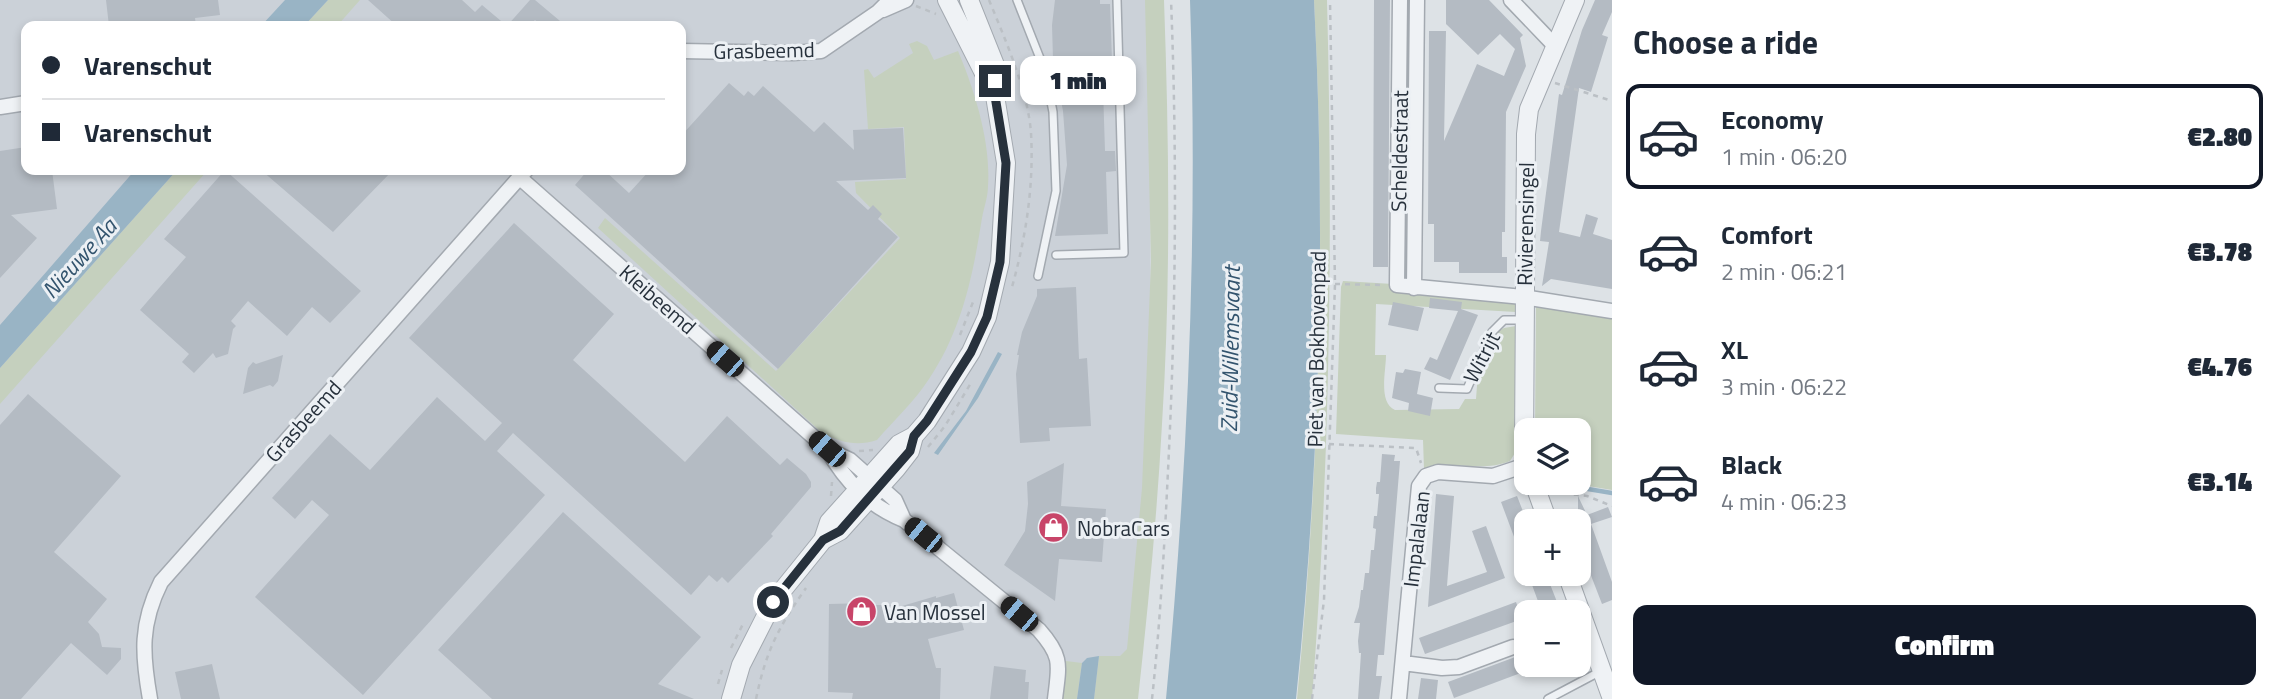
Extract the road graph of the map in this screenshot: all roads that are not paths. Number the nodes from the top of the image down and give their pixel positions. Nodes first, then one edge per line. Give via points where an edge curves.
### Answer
1 (890, 0) edge
2 (906, 0) edge
3 (969, 0) edge
4 (1017, 0) edge
5 (1117, 0) edge
6 (1400, 0) edge
7 (1417, 0) edge
8 (1511, 0) edge
9 (1575, 0) edge
10 (944, 8) edge
11 (878, 12) junction
12 (1556, 47) junction
13 (686, 51) edge
14 (995, 96) junction
15 (21, 104) edge
16 (0, 107) edge
17 (522, 175) edge
18 (524, 175) edge
19 (1056, 255) dead end
20 (1038, 276) dead end
21 (1415, 288) junction
22 (1524, 297) junction
23 (1612, 311) edge
24 (1523, 320) junction
25 (1439, 387) dead end
26 (1524, 418) edge
27 (827, 449) junction
28 (1514, 469) edge
29 (868, 489) junction
30 (1571, 586) edge
31 (1513, 647) dead end
32 (1403, 663) junction
33 (1602, 671) junction
34 (724, 693) edge
35 (150, 699) edge
36 (1055, 699) edge
37 (1399, 699) edge
38 (1548, 699) edge
39 (1612, 699) edge

1 - 11 street, Grasbeemd
2 - 11 street, Grasbeemd
3 - 14 street via 992,52
4 - 20 lane via 1045,71 1053,111 1056,191
5 - 19 lane via 1124,253
6 - 21 street, Scheldestraat via 1397,285
7 - 21 street, Scheldestraat
8 - 12 street
9 - 12 street, Rivierensingel
10 - 14 street
11 - 13 street, Grasbeemd via 821,51
12 - 22 street, Rivierensingel via 1529,108
14 - 29 street via 1006,163 1000,262 987,317 971,352 914,436 910,451
15 - 16 street
17 - 35 street, Grasbeemd via 161,582 149,604 144,632
18 - 27 street, Kleibeemd
21 - 22 street
22 - 23 street
22 - 24 street, Rivierensingel
24 - 25 lane, Witrijt via 1504,320 1492,332 1467,389
24 - 26 street, Rivierensingel
27 - 29 street, Kleibeemd via 839,471
27 - 29 street, Kleibeemd via 850,460
28 - 32 street, Impalalaan via 1493,476 1438,472 1426,476 1419,486
29 - 34 street via 840,531 823,540 773,602
29 - 36 street via 884,512 904,520 1039,630 1053,646 1059,664
30 - 33 street
31 - 32 street via 1459,667
32 - 37 street, Impalalaan
33 - 38 lane
33 - 39 street

